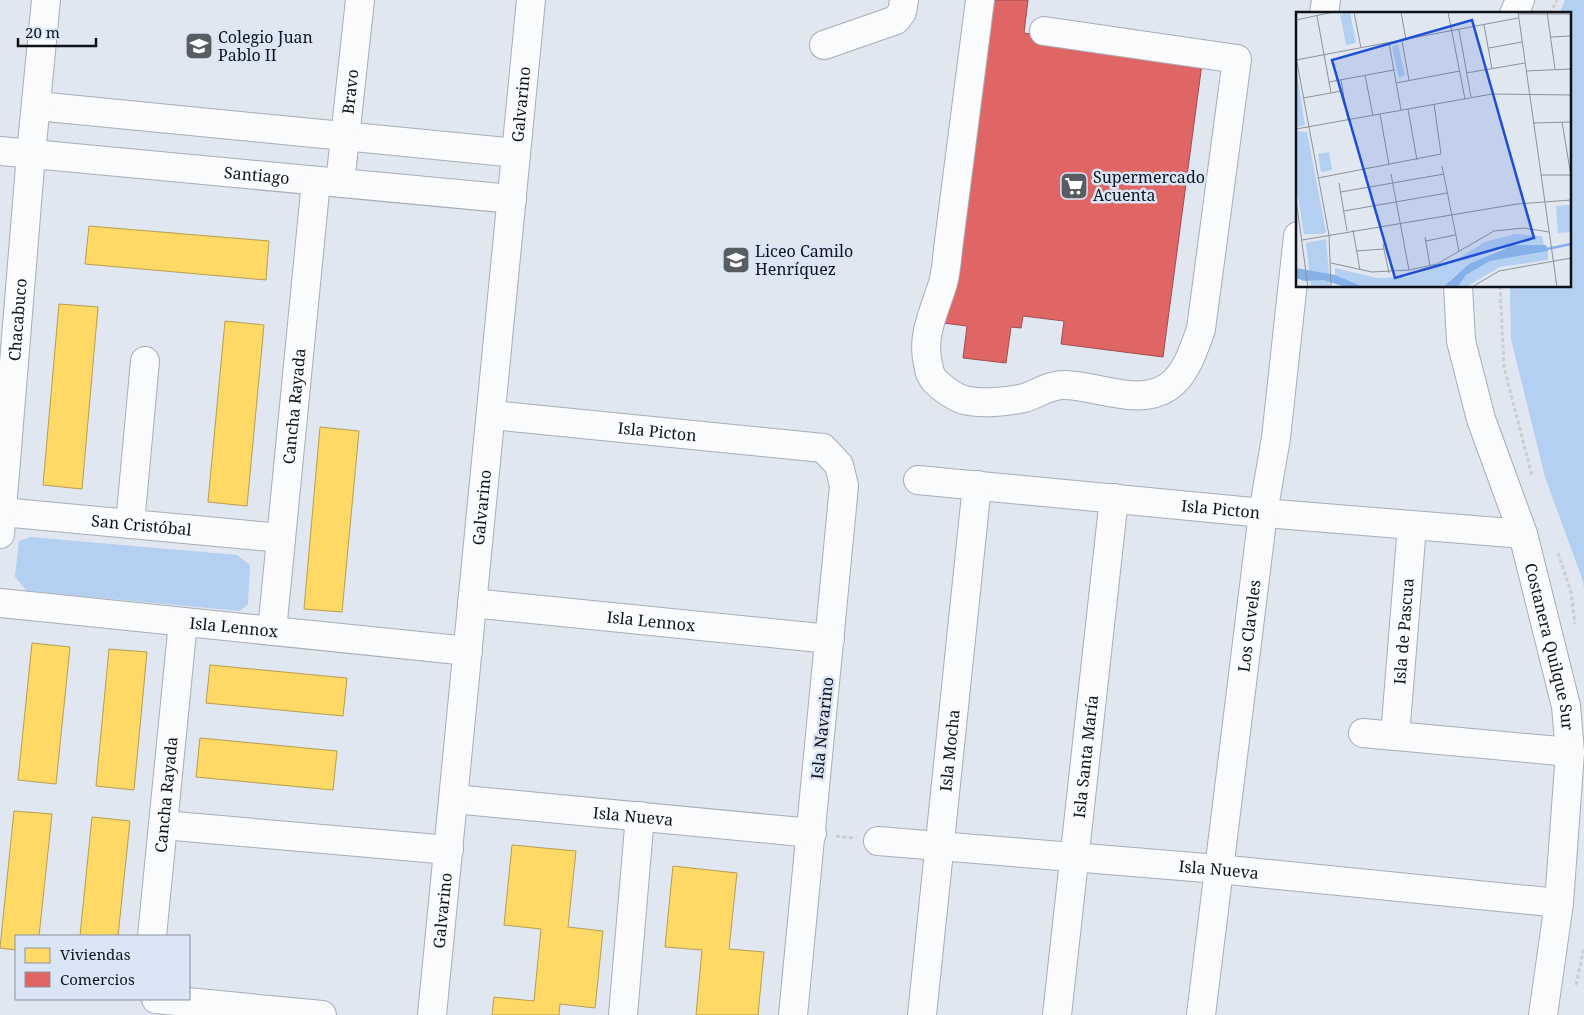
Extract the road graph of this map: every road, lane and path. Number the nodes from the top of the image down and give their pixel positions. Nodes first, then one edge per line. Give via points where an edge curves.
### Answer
1 (46, 0) edge
2 (360, 0) edge
3 (531, 0) edge
4 (904, 0) edge
5 (980, 0) edge
6 (1520, 0) edge
7 (1557, 0) edge
8 (1515, 12) edge
9 (1551, 12) edge
10 (1044, 31) dead end
11 (824, 45) dead end
12 (37, 106) junction
13 (345, 136) junction
14 (0, 151) edge
15 (516, 153) junction
16 (32, 154) junction
17 (328, 182) junction
18 (512, 199) junction
19 (1296, 254) edge
20 (1458, 288) edge
21 (1500, 288) edge
22 (145, 361) dead end
23 (492, 415) junction
24 (823, 448) joint
25 (1533, 478) dead end
26 (918, 480) dead end
27 (2, 483) edge
28 (977, 485) junction
29 (1114, 498) junction
30 (1263, 513) junction
31 (1, 523) edge
32 (130, 524) junction
33 (1412, 526) junction
34 (1523, 534) junction
35 (281, 538) junction
36 (1556, 548) dead end
37 (0, 603) edge
38 (472, 603) junction
39 (183, 622) junction
40 (1576, 628) dead end
41 (272, 631) junction
42 (830, 639) junction
43 (468, 651) junction
44 (1363, 733) dead end
45 (1395, 736) junction
46 (1570, 752) junction
47 (454, 799) junction
48 (640, 816) junction
49 (163, 825) junction
50 (812, 833) junction
51 (878, 842) joint
52 (939, 846) junction
53 (449, 850) junction
54 (1074, 858) junction
55 (1218, 869) junction
56 (1560, 904) junction
57 (152, 935) edge
58 (146, 1000) edge
59 (162, 1000) edge
60 (224, 1010) edge
61 (144, 1015) edge
62 (322, 1015) edge
63 (432, 1015) edge
64 (623, 1015) edge
65 (793, 1015) edge
66 (922, 1015) edge
67 (1057, 1015) edge
68 (1201, 1015) edge
69 (1543, 1015) edge

1 - 12 street, Chacabuco
2 - 13 street, Bravo
3 - 15 street, Galvarino
4 - 11 street via 902,12 896,20
5 - 10 street via 947,257 929,323 925,353 930,375 943,389 963,400 992,402 1025,398 1046,388 1063,385 1149,396 1168,387 1183,372 1201,329 1237,60
6 - 8 street
7 - 9 path
12 - 13 street
12 - 16 street, Chacabuco
13 - 15 street
13 - 17 street, Bravo
14 - 16 street, Santiago
15 - 18 street, Galvarino
16 - 17 street, Santiago
16 - 27 street, Chacabuco
17 - 18 street, Santiago
17 - 35 street, Cancha Rayada
18 - 23 street, Galvarino
19 - 30 street, Los Claveles via 1276,438
20 - 34 street, Costanera Quilque Sur via 1461,341 1481,419
21 - 25 path via 1504,367
22 - 32 street
23 - 24 street, Isla Picton
23 - 38 street, Galvarino
24 - 42 street, Isla Navarino via 839,465 844,486
26 - 28 street, Isla Picton
27 - 31 street, Chacabuco
28 - 29 street, Isla Picton
28 - 52 street, Isla Mocha
29 - 30 street, Isla Picton
29 - 54 street, Isla Santa María
30 - 33 street, Isla Picton
30 - 55 street, Los Claveles
31 - 32 street, San Cristóbal
32 - 35 street, San Cristóbal
33 - 34 street, Isla Picton
33 - 45 street, Isla de Pascua
34 - 46 street, Costanera Quilque Sur via 1566,706
35 - 41 street, Cancha Rayada
36 - 40 path via 1571,592
37 - 39 street, Isla Lennox
38 - 42 street, Isla Lennox
38 - 43 street, Galvarino
39 - 41 street, Isla Lennox
39 - 49 street, Cancha Rayada
41 - 43 street, Isla Lennox
42 - 50 street, Isla Navarino
43 - 47 street, Galvarino
44 - 45 street
45 - 46 street
46 - 56 street, Costanera Quilque Sur
47 - 48 street, Isla Nueva
47 - 53 street, Galvarino
48 - 50 street, Isla Nueva
48 - 64 street
49 - 53 street
49 - 57 street, Cancha Rayada
50 - 51 path
50 - 65 street, Isla Navarino
51 - 52 street, Isla Nueva
52 - 54 street, Isla Nueva
52 - 66 street, Isla Mocha
53 - 63 street, Galvarino
54 - 55 street, Isla Nueva
54 - 67 street, Isla Santa María
55 - 56 street, Isla Nueva
55 - 68 street, Los Claveles
56 - 69 street, Costanera Quilque Sur
58 - 61 street
59 - 60 street
60 - 62 street

